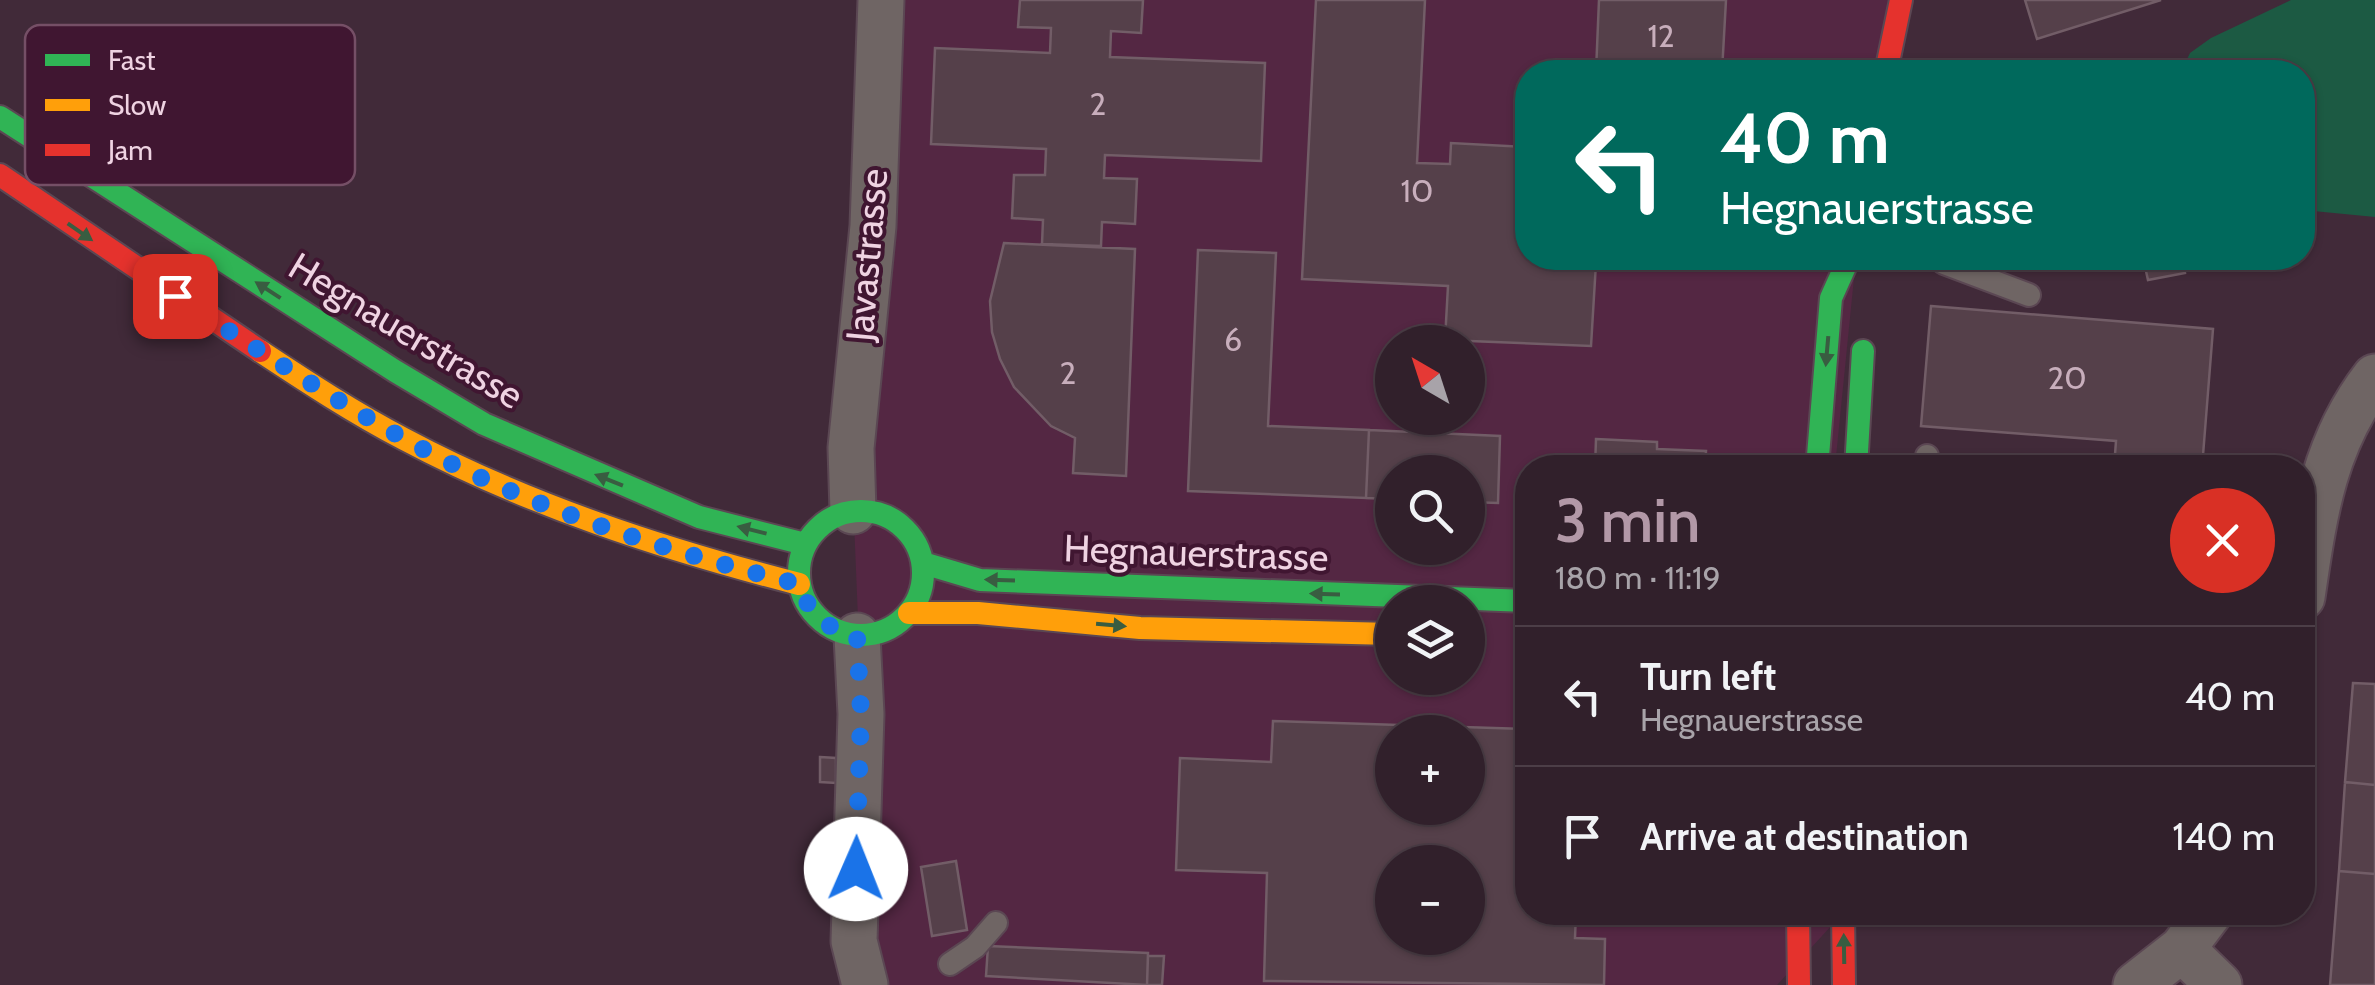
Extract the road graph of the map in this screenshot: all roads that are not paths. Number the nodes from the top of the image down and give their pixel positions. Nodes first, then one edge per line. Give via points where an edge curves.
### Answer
1 (882, 0) edge
2 (1901, 0) edge
3 (1888, 60) edge
4 (0, 117) edge
5 (25, 133) edge
6 (0, 175) edge
7 (106, 185) edge
8 (1844, 270) edge
9 (1862, 270) edge
10 (1963, 270) edge
11 (1864, 289) dead end
12 (2029, 295) dead end
13 (1865, 322) dead end
14 (2375, 377) edge
15 (1818, 455) edge
16 (1857, 455) edge
17 (852, 510) junction
18 (2315, 513) edge
19 (805, 544) junction
20 (923, 563) junction
21 (799, 584) junction
22 (1515, 601) edge
23 (909, 613) junction
24 (1375, 634) edge
25 (857, 636) junction
26 (996, 924) dead end
27 (1798, 925) edge
28 (1843, 925) edge
29 (2200, 925) edge
30 (2182, 950) junction
31 (950, 964) dead end
32 (865, 985) edge
33 (1799, 985) edge
34 (1844, 985) edge
35 (2136, 985) edge
36 (2219, 985) edge

1 - 17 street, Javastrasse via 873,226 850,448
2 - 3 main road
5 -> 4 main road, Hegnauerstrasse
6 -> 21 main road via 321,391 424,450 575,517
19 -> 7 main road, Hegnauerstrasse via 699,517 484,424
8 -> 15 main road via 1831,298
9 - 11 main road
10 - 12 lane
13 - 16 main road
14 - 18 street via 2327,461
17 - 19 main road via 817,528
17 - 20 main road via 890,517 917,544
19 - 21 main road
22 -> 20 main road, Hegnauerstrasse via 980,580
20 - 23 main road
21 - 25 main road via 826,626
23 -> 24 main road, Hegnauerstrasse
23 - 25 main road, Hegnauerstrasse via 877,634
25 - 32 street via 854,941
26 - 31 lane
27 - 33 main road
34 -> 28 main road
29 - 30 street
30 - 35 street
30 - 36 street

